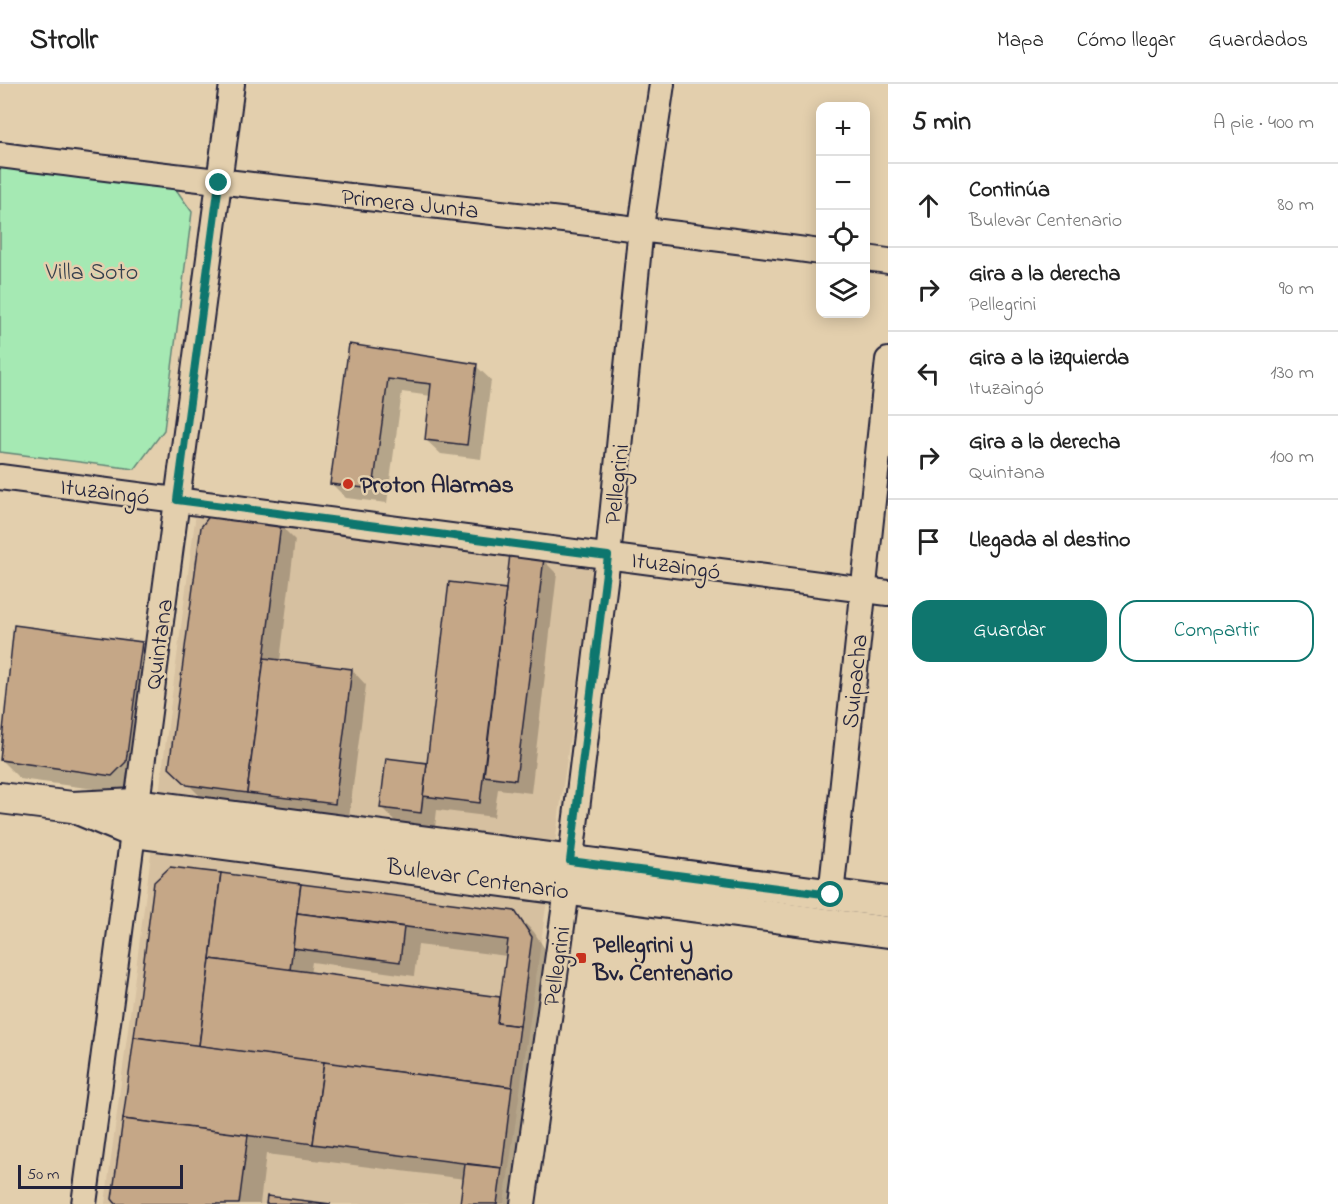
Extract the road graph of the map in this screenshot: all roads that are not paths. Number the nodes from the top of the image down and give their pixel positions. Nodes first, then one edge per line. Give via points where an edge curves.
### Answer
1 (232, 84) edge
2 (662, 84) edge
3 (0, 155) edge
4 (219, 183) junction
5 (641, 227) junction
6 (816, 251) edge
7 (870, 259) edge
8 (888, 261) edge
9 (888, 360) edge
10 (0, 477) edge
11 (177, 500) junction
12 (608, 556) junction
13 (863, 590) junction
14 (888, 593) edge
15 (0, 798) edge
16 (135, 818) junction
17 (569, 875) junction
18 (831, 895) junction
19 (888, 902) edge
20 (888, 932) edge
21 (84, 1204) edge
22 (524, 1204) edge

1 - 4 street, Quintana
2 - 5 street, Pellegrini
3 - 4 street, Primera Junta
4 - 5 street, Primera Junta
4 - 11 street, Quintana
5 - 6 street, Primera Junta
5 - 12 street, Pellegrini
7 - 8 street
9 - 13 street, Suipacha
10 - 11 street, Ituzaingó
11 - 12 street, Ituzaingó
11 - 16 street, Quintana
12 - 13 street, Ituzaingó
12 - 17 street, Pellegrini
13 - 14 street, Ituzaingó
13 - 18 street, Suipacha
15 - 16 main road, Bulevar Centenario
16 - 17 main road, Bulevar Centenario
16 - 21 street, Quintana
17 - 18 main road, Bulevar Centenario
17 - 20 main road, Bulevar Centenario
17 - 22 street, Pellegrini
18 - 19 main road, Bulevar Centenario

